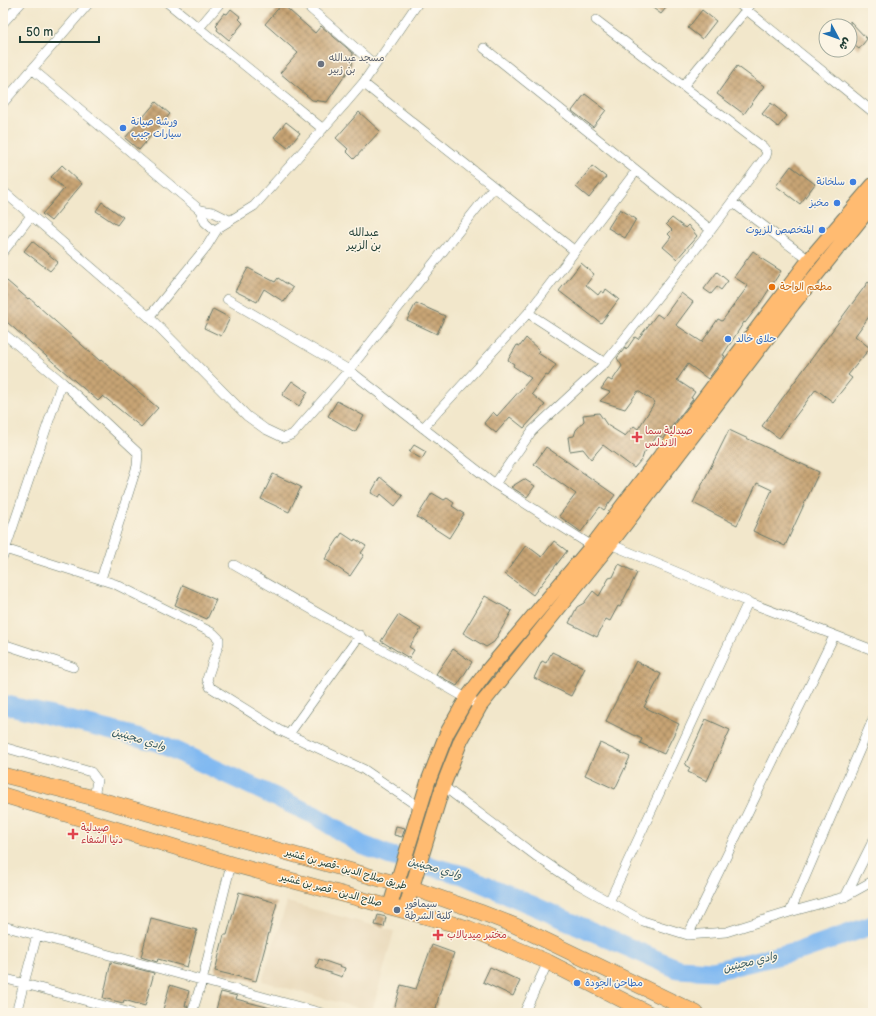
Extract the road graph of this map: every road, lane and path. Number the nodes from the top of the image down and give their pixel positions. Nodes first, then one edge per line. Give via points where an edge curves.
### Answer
1 (21, 3) edge
2 (90, 3) edge
3 (168, 3) edge
4 (220, 3) edge
5 (304, 3) edge
6 (418, 3) edge
7 (738, 3) edge
8 (749, 6) edge
9 (596, 20) dead end
10 (3, 23) edge
11 (199, 28) junction
12 (484, 48) dead end
13 (375, 65) junction
14 (32, 69) junction
15 (363, 82) junction
16 (684, 85) junction
17 (3, 103) edge
18 (873, 112) edge
19 (323, 129) junction
20 (636, 171) junction
21 (873, 185) edge
22 (493, 188) junction
23 (3, 191) edge
24 (732, 202) junction
25 (873, 204) edge
26 (200, 210) junction
27 (31, 216) junction
28 (229, 220) junction
29 (711, 230) junction
30 (216, 231) junction
31 (575, 251) junction
32 (3, 252) edge
33 (809, 260) junction
34 (227, 299) dead end
35 (528, 313) junction
36 (149, 317) junction
37 (3, 333) edge
38 (605, 364) junction
39 (349, 370) junction
40 (62, 382) junction
41 (423, 428) junction
42 (495, 484) junction
43 (610, 544) junction
44 (592, 546) junction
45 (4, 553) edge
46 (234, 565) dead end
47 (101, 579) junction
48 (748, 602) junction
49 (360, 635) junction
50 (834, 636) junction
51 (3, 644) edge
52 (873, 650) edge
53 (73, 667) dead end
54 (467, 698) junction
55 (480, 706) junction
56 (873, 719) edge
57 (289, 734) junction
58 (3, 747) edge
59 (3, 775) edge
60 (443, 786) junction
61 (3, 796) edge
62 (94, 798) junction
63 (419, 807) junction
64 (873, 841) edge
65 (231, 864) junction
66 (399, 878) junction
67 (873, 881) edge
68 (414, 882) junction
69 (844, 898) junction
70 (609, 902) junction
71 (390, 906) junction
72 (405, 910) junction
73 (790, 912) junction
74 (3, 926) edge
75 (37, 935) junction
76 (688, 935) junction
77 (548, 962) junction
78 (3, 978) edge
79 (202, 981) junction
80 (24, 983) junction
81 (16, 1013) edge
82 (130, 1013) edge
83 (192, 1013) edge
84 (322, 1013) edge
85 (524, 1013) edge
86 (648, 1013) edge
87 (696, 1013) edge

1 - 10 street
2 - 14 street
3 - 11 street
4 - 11 street
5 - 13 street
6 - 13 street
7 - 8 street
8 - 16 street
8 - 18 street
9 - 16 street
11 - 19 street
12 - 20 street
13 - 15 street
14 - 17 street
14 - 26 street
15 - 19 street
15 - 22 street
16 - 24 street via 767,152
19 - 28 street via 254,206
20 - 29 street
20 - 31 street
21 - 33 main road
22 - 31 street
22 - 39 street
23 - 27 street
24 - 29 street
24 - 33 street
25 - 43 main road via 793,304
26 - 28 street via 213,212
26 - 30 street via 205,222
27 - 32 street
27 - 36 street
28 - 30 street
29 - 38 street
30 - 36 street via 207,246
31 - 35 street
33 - 44 main road
34 - 39 street
35 - 38 street
35 - 41 street
36 - 39 street via 234,404 279,437 293,434
37 - 40 street
38 - 42 street via 532,431
39 - 41 street
40 - 45 street
40 - 47 street via 138,453 137,466
41 - 42 street
42 - 44 street
43 - 48 street
43 - 55 main road
44 - 54 main road
45 - 47 street
46 - 49 street
47 - 57 street via 133,591 213,633 219,639 219,643 207,679 210,687
48 - 50 street
48 - 70 street
49 - 54 street
49 - 57 street
50 - 52 street
50 - 76 street
51 - 53 street
54 - 55 street
54 - 63 main road via 447,732
55 - 60 main road via 461,740
56 - 73 street
57 - 63 street via 363,769
58 - 62 street via 91,772 97,780
59 - 62 highway, طريق صلاح الدين -قصر بن غشير
60 - 68 main road
60 - 70 street via 536,856
61 - 65 highway, صلاح الدين - قصر بن غشير
62 - 66 highway, طريق صلاح الدين -قصر بن غشير
63 - 66 main road
64 - 69 street
65 - 71 highway, صلاح الدين - قصر بن غشير
65 - 79 street
66 - 68 highway, طريق صلاح الدين -قصر بن غشير
66 - 71 main road
67 - 69 street
68 - 72 main road
68 - 87 highway, طريق صلاح الدين -قصر بن غشير via 516,926
69 - 73 street
70 - 76 street via 643,920
71 - 72 highway, صلاح الدين - قصر بن غشير
72 - 77 highway, صلاح الدين - قصر بن غشير via 468,928
73 - 76 street via 726,932
74 - 75 street
75 - 79 street
75 - 80 street
77 - 85 street
77 - 86 highway, صلاح الدين - قصر بن غشير
78 - 80 street
79 - 83 street
79 - 84 street
80 - 81 street
80 - 82 street

